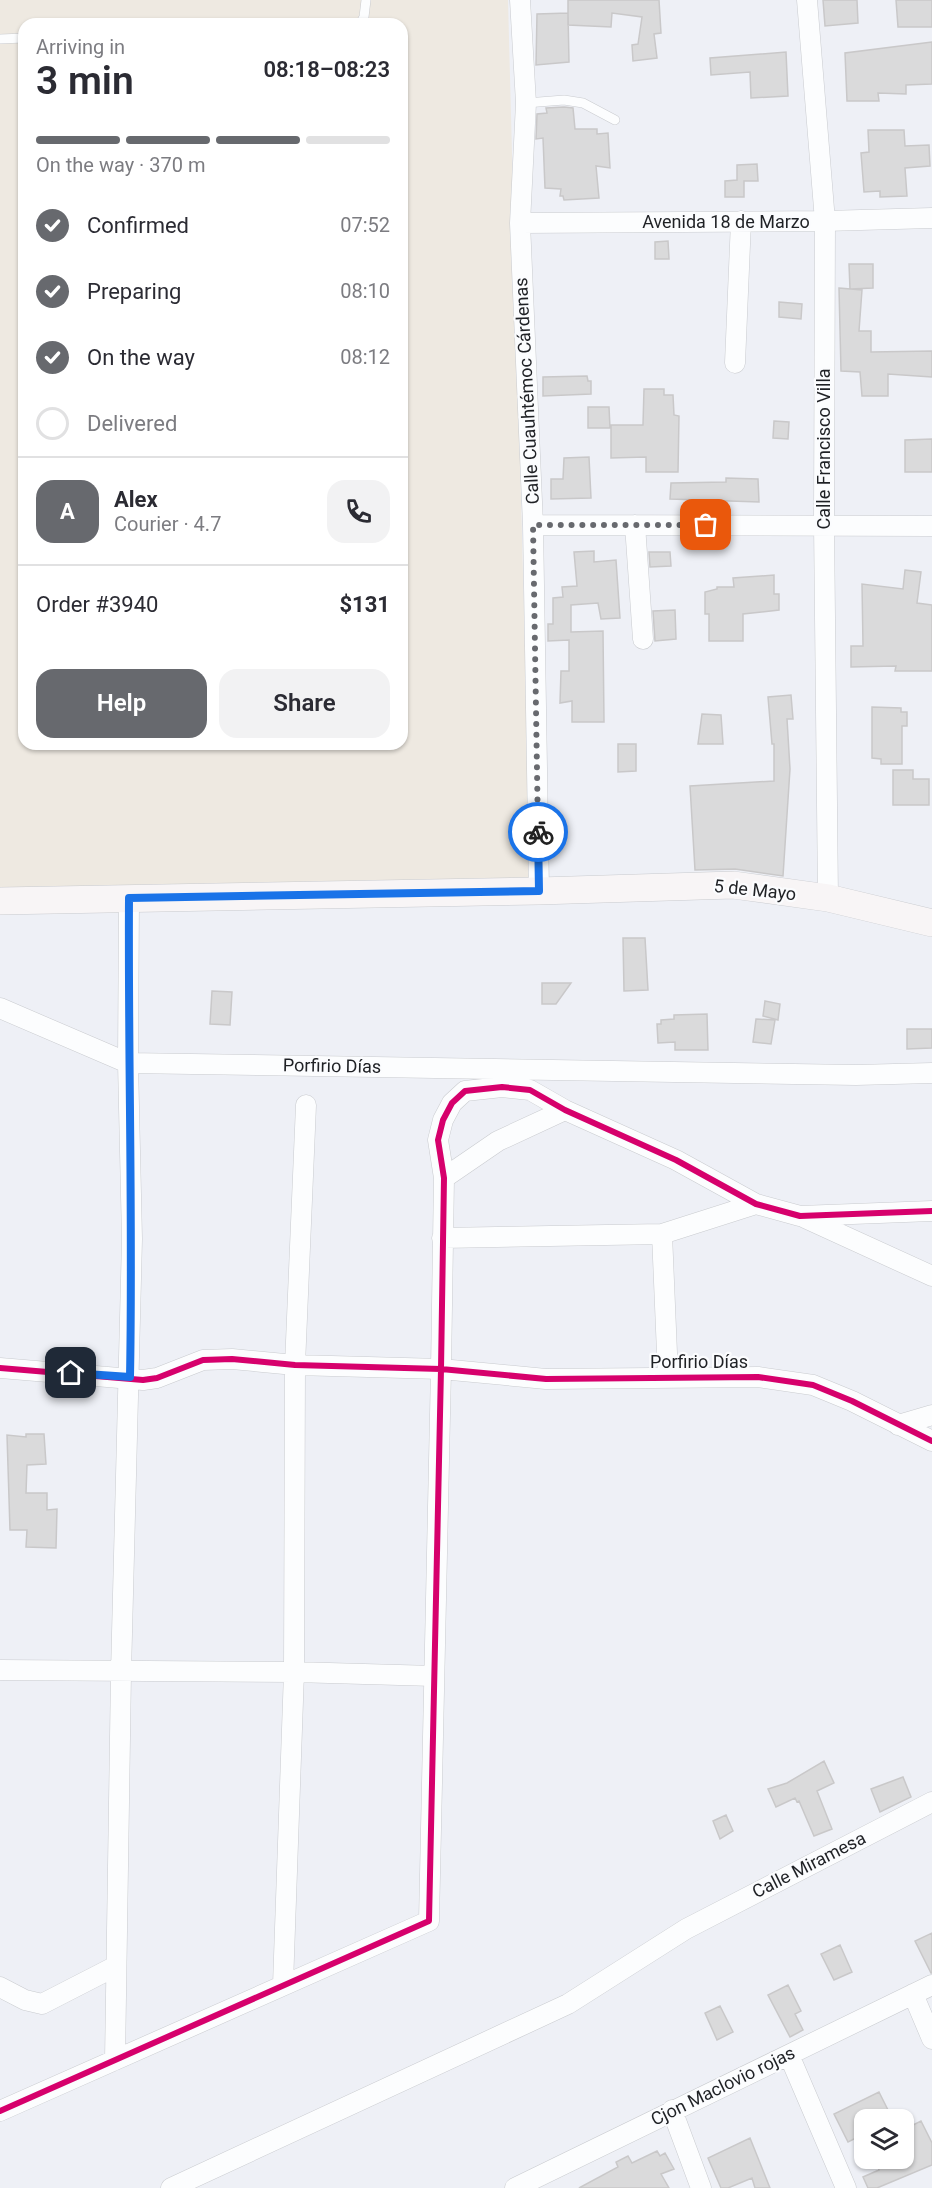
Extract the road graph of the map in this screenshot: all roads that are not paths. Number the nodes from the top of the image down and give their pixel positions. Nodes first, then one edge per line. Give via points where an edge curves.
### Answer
1 (366, 0) edge
2 (519, 0) edge
3 (807, 0) edge
4 (363, 18) edge
5 (18, 38) edge
6 (0, 39) edge
7 (525, 103) junction
8 (615, 120) dead end
9 (932, 218) edge
10 (741, 221) junction
11 (825, 221) junction
12 (520, 223) junction
13 (735, 363) dead end
14 (824, 524) junction
15 (533, 525) junction
16 (635, 525) junction
17 (932, 526) edge
18 (643, 639) dead end
19 (539, 891) junction
20 (129, 898) junction
21 (828, 898) junction
22 (0, 901) edge
23 (932, 923) edge
24 (0, 1008) edge
25 (128, 1062) junction
26 (932, 1073) edge
27 (306, 1105) dead end
28 (565, 1110) junction
29 (444, 1178) junction
30 (756, 1204) junction
31 (932, 1211) edge
32 (800, 1216) junction
33 (663, 1234) junction
34 (442, 1238) junction
35 (932, 1276) edge
36 (295, 1365) junction
37 (0, 1368) edge
38 (448, 1369) junction
39 (130, 1377) junction
40 (668, 1377) junction
41 (932, 1416) edge
42 (898, 1425) junction
43 (932, 1440) edge
44 (0, 1671) edge
45 (294, 1672) junction
46 (121, 1673) junction
47 (434, 1677) junction
48 (932, 1803) edge
49 (116, 1966) junction
50 (283, 1985) junction
51 (932, 1985) edge
52 (0, 1987) edge
53 (913, 1994) junction
54 (932, 2039) edge
55 (789, 2055) junction
56 (115, 2060) junction
57 (672, 2110) junction
58 (0, 2111) edge
59 (544, 2181) edge
60 (171, 2188) edge
61 (515, 2188) edge
62 (701, 2188) edge
63 (846, 2188) edge

1 - 4 lane
2 - 7 street, Calle Cuauhtémoc Cárdenas
3 - 11 street, Calle Francisco Villa
5 - 6 lane
7 - 8 lane via 583,103
7 - 12 street, Calle Cuauhtémoc Cárdenas
9 - 11 street, Avenida 18 de Marzo
10 - 11 street, Avenida 18 de Marzo
10 - 12 street, Avenida 18 de Marzo
10 - 13 street
11 - 14 street, Calle Francisco Villa
12 - 15 street, Calle Cuauhtémoc Cárdenas
14 - 16 street
14 - 17 street
14 - 21 street, Calle Francisco Villa
15 - 16 street
15 - 19 street, Calle Cuauhtémoc Cárdenas
16 - 18 street
19 - 20 street, 5 de Mayo
19 - 21 street, 5 de Mayo via 733,885
20 - 22 street, 5 de Mayo
20 - 25 street
21 - 23 street, 5 de Mayo
24 - 25 street
25 - 26 street, Porfirio Días via 856,1075
25 - 39 street
27 - 36 street
28 - 29 street via 498,1141
28 - 29 street via 530,1090 502,1087 465,1091 452,1103 438,1140
28 - 30 street via 676,1160
29 - 34 street
30 - 32 street
30 - 33 street
31 - 32 street
32 - 35 street
33 - 34 street
33 - 40 street
34 - 38 street
36 - 38 street, Porfirio Días
36 - 39 street, Porfirio Días via 203,1360 157,1378
36 - 45 street
37 - 39 street, Porfirio Días
38 - 40 street, Porfirio Días via 546,1379
38 - 47 street
39 - 46 street
40 - 42 street, Porfirio Días via 758,1377 813,1385
41 - 42 street
42 - 43 street, Porfirio Días
44 - 46 street
45 - 46 street
45 - 47 street
45 - 50 street
46 - 49 street
47 - 50 street via 429,1921
48 - 60 street, Calle Miramesa via 686,1929 568,2004
49 - 52 street via 42,2004
49 - 56 street
50 - 56 street
51 - 53 street, Cjon Maclovio rojas
53 - 54 street
53 - 55 street, Cjon Maclovio rojas
55 - 57 street, Cjon Maclovio rojas
55 - 63 street
56 - 58 street
57 - 59 street, Cjon Maclovio rojas
57 - 62 street
59 - 61 street, Cjon Maclovio rojas

